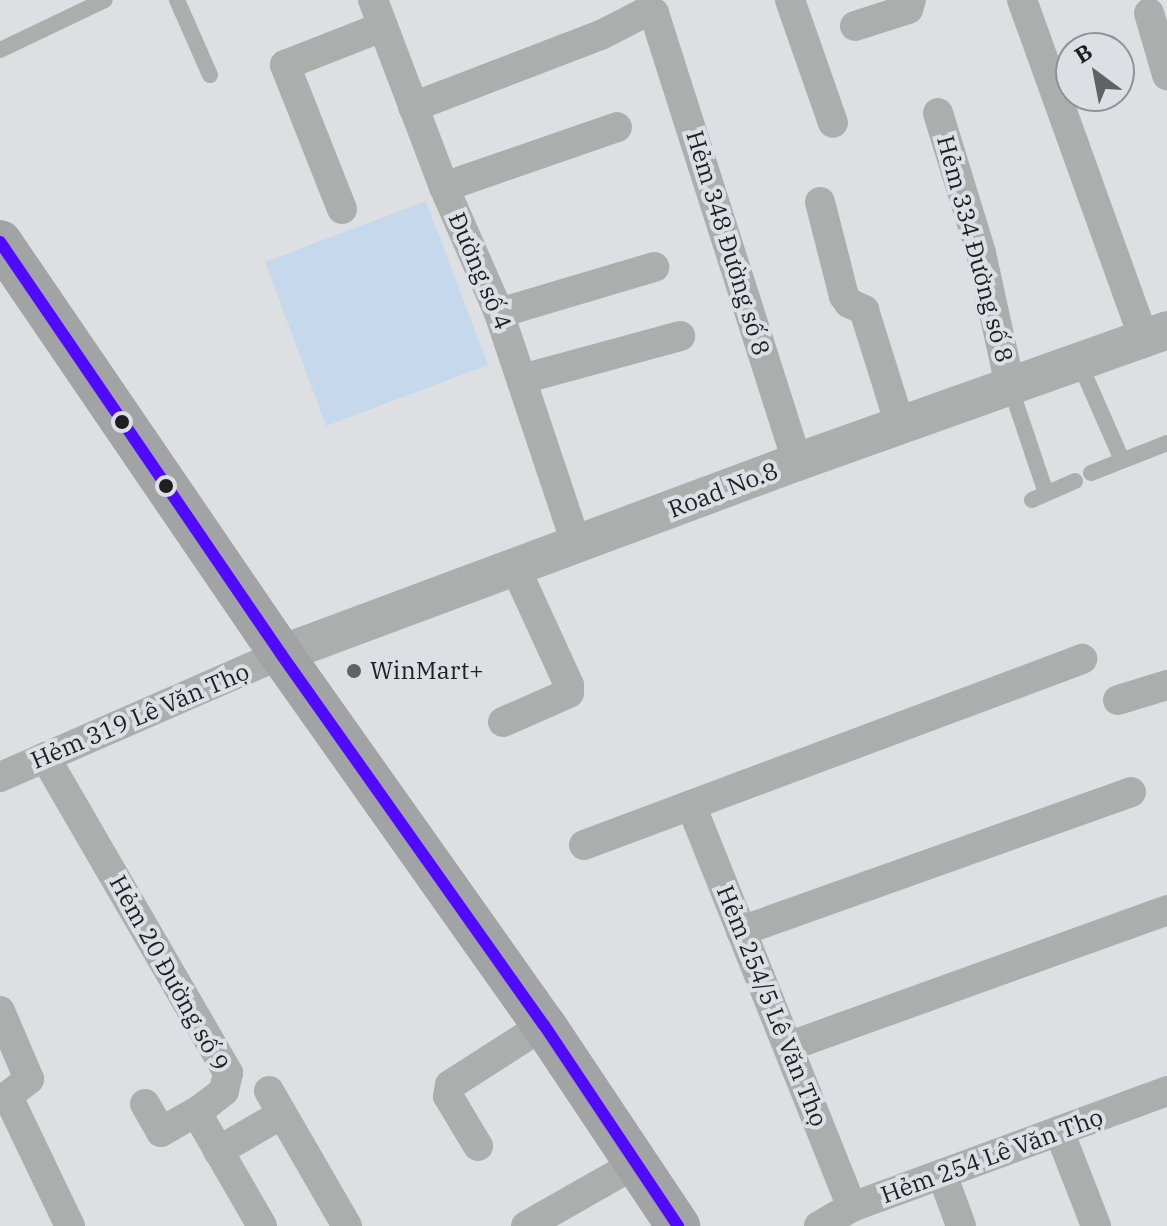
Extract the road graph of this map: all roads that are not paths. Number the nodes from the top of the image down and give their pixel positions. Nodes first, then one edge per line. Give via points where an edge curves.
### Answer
1 (105, 0) edge
2 (177, 0) edge
3 (790, 0) edge
4 (911, 0) edge
5 (1022, 0) edge
6 (1149, 13) dead end
7 (377, 14) edge
8 (855, 26) dead end
9 (0, 50) edge
10 (210, 75) dead end
11 (1167, 75) edge
12 (413, 107) junction
13 (938, 113) dead end
14 (833, 123) dead end
15 (617, 127) dead end
16 (444, 187) junction
17 (820, 202) dead end
18 (342, 209) dead end
19 (0, 243) edge
20 (654, 267) dead end
21 (499, 313) junction
22 (1155, 334) edge
23 (680, 336) dead end
24 (1079, 362) junction
25 (522, 379) junction
26 (1010, 386) junction
27 (900, 425) junction
28 (1167, 443) edge
29 (1122, 460) junction
30 (797, 462) junction
31 (1091, 473) dead end
32 (1075, 481) dead end
33 (577, 546) junction
34 (516, 569) junction
35 (281, 654) junction
36 (1082, 659) dead end
37 (1167, 685) edge
38 (1118, 700) dead end
39 (503, 722) dead end
40 (45, 757) junction
41 (0, 777) edge
42 (1131, 792) dead end
43 (691, 805) junction
44 (584, 845) dead end
45 (1167, 910) edge
46 (741, 931) junction
47 (0, 1011) edge
48 (544, 1025) junction
49 (790, 1046) junction
50 (1167, 1091) edge
51 (145, 1104) dead end
52 (201, 1109) junction
53 (1059, 1131) junction
54 (478, 1146) dead end
55 (218, 1151) junction
56 (635, 1164) junction
57 (942, 1174) junction
58 (852, 1207) junction
59 (70, 1226) edge
60 (262, 1226) edge
61 (347, 1226) edge
62 (526, 1226) edge
63 (678, 1226) edge
64 (819, 1226) edge
65 (961, 1226) edge
66 (1096, 1226) edge

1 - 9 lane
2 - 10 lane
3 - 14 street
4 - 8 street via 908,9
5 - 22 street
6 - 11 street
7 - 12 street, Đường số 4
7 - 18 street via 285,65
12 - 16 street, Đường số 4
12 - 30 street, Hẻm 348 Đường số 8 via 654,13
13 - 26 street, Hẻm 334 Đường số 8 via 981,253
15 - 16 street
16 - 21 street, Đường số 4
17 - 27 street via 844,296 864,310
19 - 35 main road
20 - 21 street
21 - 25 street, Đường số 4
22 - 24 street, Road No.8
23 - 25 street
24 - 26 street, Road No.8
24 - 29 lane
25 - 33 street, Đường số 4
26 - 27 street, Road No.8
26 - 32 lane via 1039,496
27 - 30 street, Road No.8
28 - 29 lane
29 - 31 lane
30 - 33 street, Road No.8
33 - 34 street, Road No.8
34 - 35 street, Road No.8
34 - 39 street via 569,693
35 - 40 street, Hẻm 319 Lê Văn Thọ
35 - 48 main road
36 - 43 street
37 - 38 street
40 - 41 street, Hẻm 319 Lê Văn Thọ
40 - 52 street, Hẻm 20 Đường số 9 via 228,1073 224,1091
42 - 46 street
43 - 44 street
43 - 46 street, Hẻm 254/5 Lê Văn Thọ
45 - 49 street
46 - 49 street, Hẻm 254/5 Lê Văn Thọ
47 - 59 street via 29,1079 9,1095 10,1101
48 - 54 street via 450,1085 448,1096
48 - 56 main road
49 - 58 street, Hẻm 254/5 Lê Văn Thọ
50 - 53 street, Hẻm 254 Lê Văn Thọ
51 - 52 street via 161,1132
52 - 55 street, Hẻm 20 Đường số 9
53 - 57 street, Hẻm 254 Lê Văn Thọ
53 - 66 street
55 - 60 street, Hẻm 20 Đường số 9
55 - 61 street via 276,1102
56 - 62 street
56 - 63 main road
57 - 58 street, Hẻm 254 Lê Văn Thọ
57 - 65 street
58 - 64 street, Hẻm 254 Lê Văn Thọ

